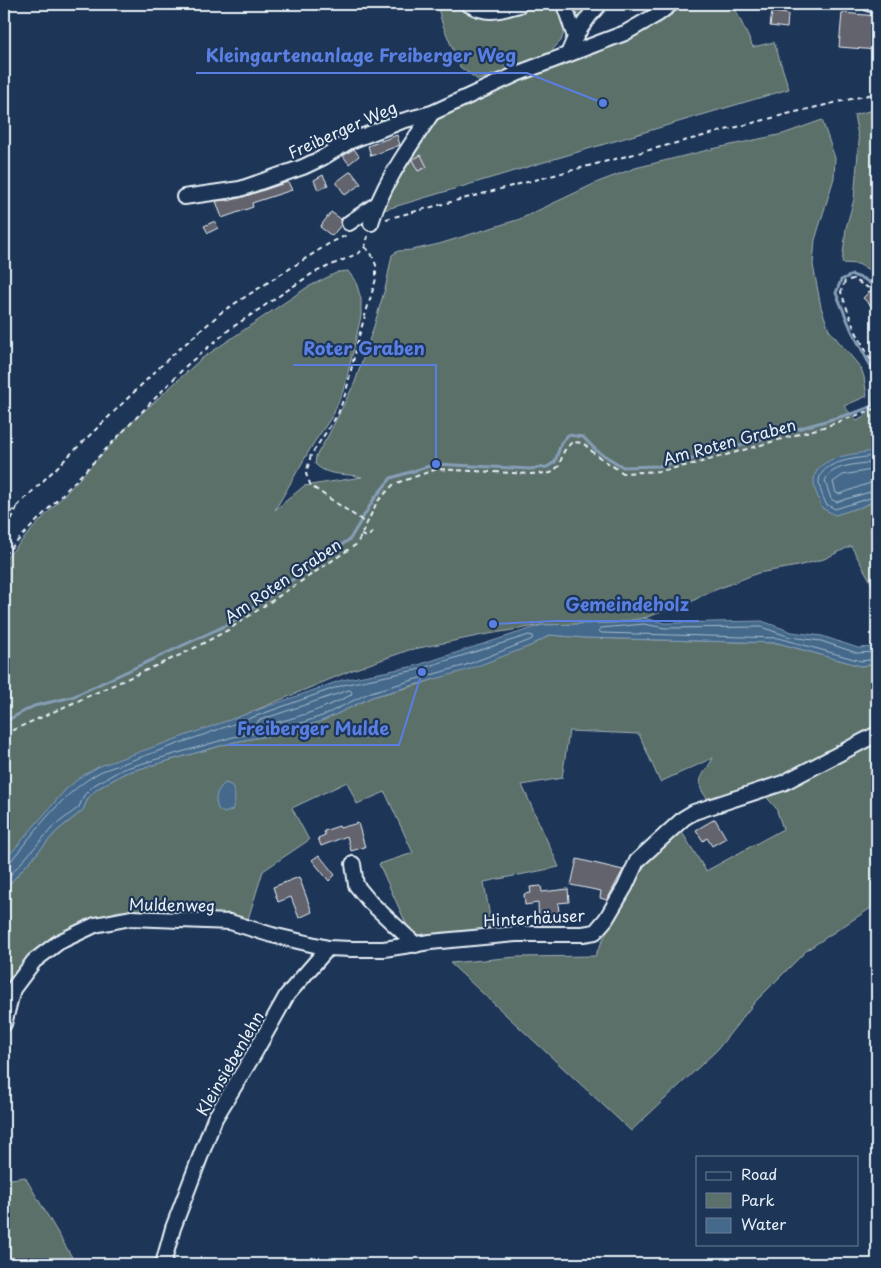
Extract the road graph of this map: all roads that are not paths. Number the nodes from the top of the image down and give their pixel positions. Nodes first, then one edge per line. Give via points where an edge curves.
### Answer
1 (468, 4) edge
2 (564, 4) edge
3 (600, 4) edge
4 (671, 4) edge
5 (870, 4) edge
6 (877, 4) edge
7 (522, 5) edge
8 (575, 37) junction
9 (568, 54) junction
10 (432, 113) junction
11 (184, 197) dead end
12 (377, 204) junction
13 (349, 223) dead end
14 (371, 223) road end
15 (877, 734) edge
16 (353, 864) dead end
17 (416, 945) junction
18 (328, 948) junction
19 (4, 1024) edge
20 (163, 1264) edge

1 - 7 street via 495,12
2 - 8 street
3 - 8 street via 589,14
4 - 9 street, Freiberger Weg via 625,33
5 - 6 street
8 - 9 street
9 - 10 street, Freiberger Weg via 519,72
10 - 11 street, Freiberger Weg via 348,142 303,167 240,189
10 - 12 street via 388,180
12 - 13 street
12 - 14 street
15 - 17 street, Hinterhäuser via 783,783 684,818 638,861 606,919 595,932 516,934
16 - 17 street via 356,885
17 - 18 street, Hinterhäuser via 384,949
18 - 19 street, Muldenweg via 230,922 131,918 95,925 59,942 34,961 13,989
18 - 20 street, Kleinsiebenlehn via 288,995 215,1118 173,1228

